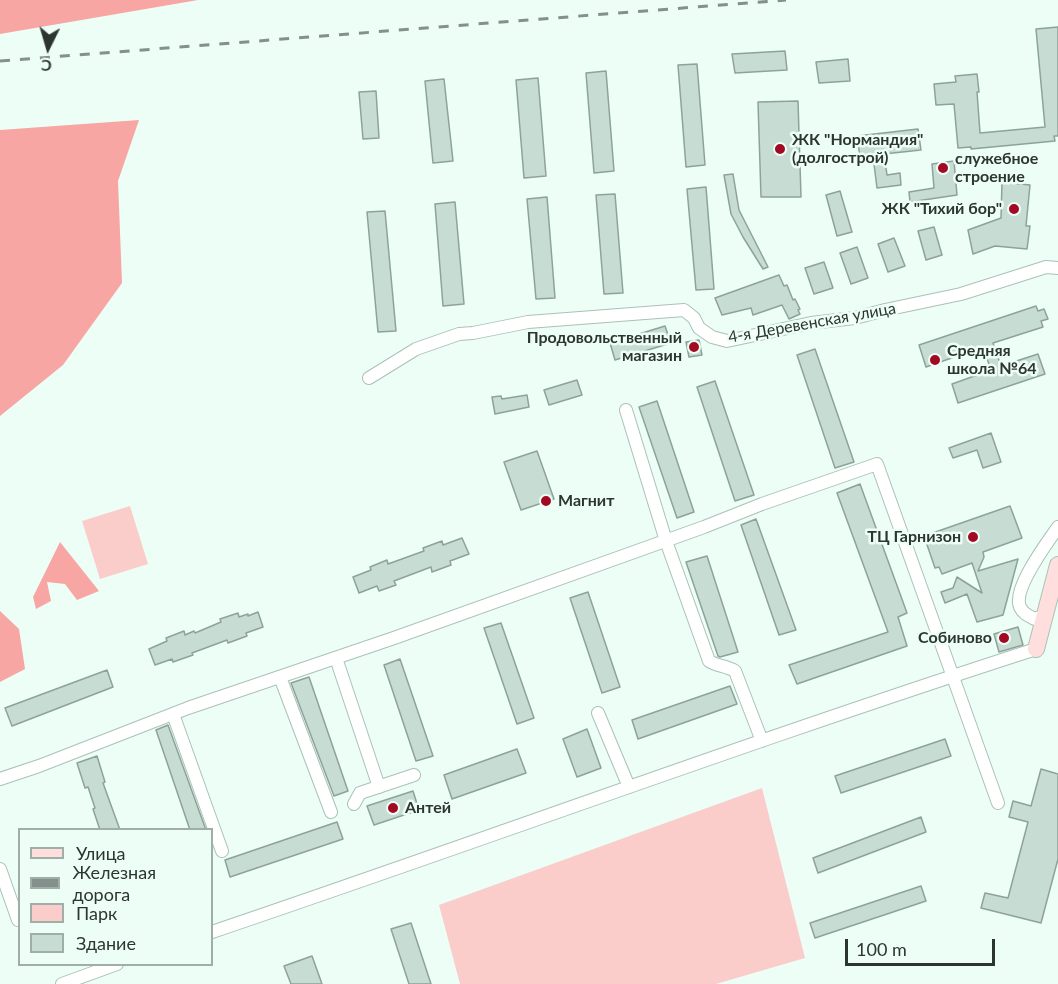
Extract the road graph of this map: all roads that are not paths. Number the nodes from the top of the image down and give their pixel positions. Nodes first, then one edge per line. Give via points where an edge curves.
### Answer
1 (1058, 268) edge
2 (369, 378) dead end
3 (626, 410) dead end
4 (1058, 527) edge
5 (666, 541) junction
6 (1058, 565) edge
7 (1045, 615) junction
8 (1035, 649) joint
9 (336, 658) junction
10 (953, 676) junction
11 (280, 677) junction
12 (598, 713) dead end
13 (173, 714) junction
14 (762, 741) junction
15 (414, 775) dead end
16 (0, 779) edge
17 (379, 787) junction
18 (629, 787) junction
19 (998, 803) dead end
20 (354, 804) dead end
21 (331, 812) dead end
22 (222, 851) dead end
23 (0, 869) edge
24 (18, 920) dead end
25 (213, 932) edge
26 (112, 966) edge
27 (62, 984) edge

1 - 2 street, 4-я Деревенская улица via 1046,267 961,294 855,318 727,341 699,328 684,310 528,322 459,334 416,349
3 - 5 street
4 - 7 street via 1028,573 1020,593 1019,606 1025,615 1035,619
5 - 9 street
5 - 10 street via 877,464
5 - 14 street via 709,661 735,670
6 - 7 street
7 - 8 street
8 - 10 street
9 - 11 street
9 - 17 street
10 - 14 street
10 - 19 street
11 - 13 street
11 - 21 street
12 - 18 street
13 - 16 street
13 - 22 street
14 - 18 street
15 - 17 street
17 - 20 street via 360,794
18 - 25 street
23 - 24 street
26 - 27 street

